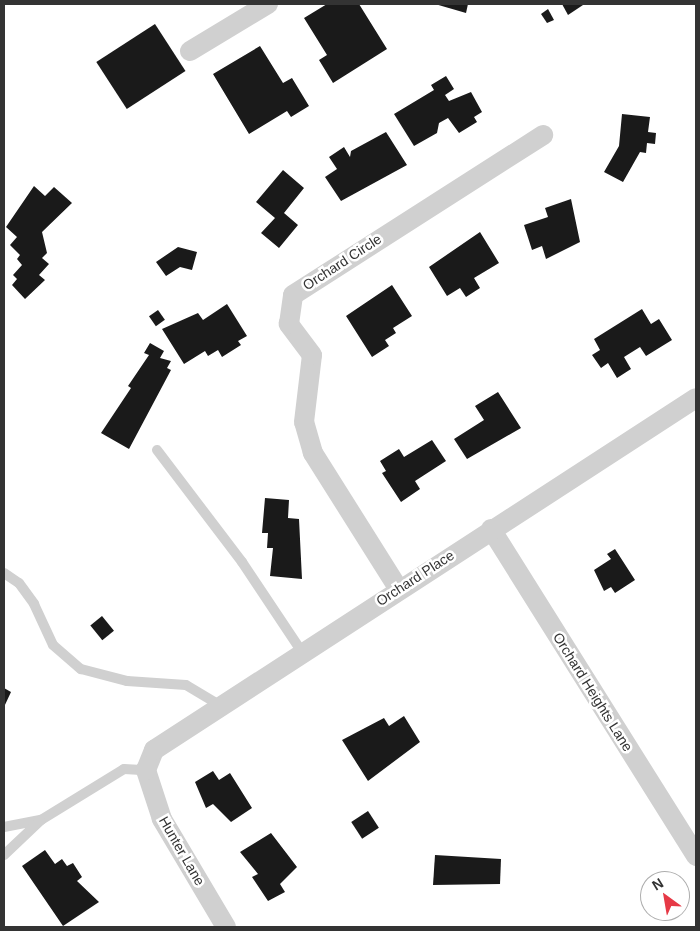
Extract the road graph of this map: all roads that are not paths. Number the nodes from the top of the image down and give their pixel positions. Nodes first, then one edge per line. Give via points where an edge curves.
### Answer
1 (268, 4) edge
2 (190, 51) dead end
3 (543, 135) dead end
4 (696, 398) edge
5 (157, 450) dead end
6 (491, 528) junction
7 (4, 573) edge
8 (398, 588) junction
9 (302, 652) junction
10 (219, 705) junction
11 (146, 770) junction
12 (41, 820) junction
13 (4, 827) edge
14 (4, 855) edge
15 (696, 856) edge
16 (226, 927) edge

1 - 2 street
3 - 8 street, Orchard Circle via 293,295 289,324 312,355 304,422 313,453
4 - 6 street, Orchard Place
5 - 9 lane via 242,562
6 - 8 street, Orchard Place
6 - 15 street, Orchard Heights Lane
7 - 10 lane via 19,583 34,604 53,645 81,669 127,681 186,685
8 - 9 street, Orchard Place
9 - 10 street, Orchard Place
10 - 11 street, Orchard Place via 154,750
11 - 12 lane via 124,769
11 - 16 street, Hunter Lane via 162,819
12 - 13 lane
12 - 14 lane

